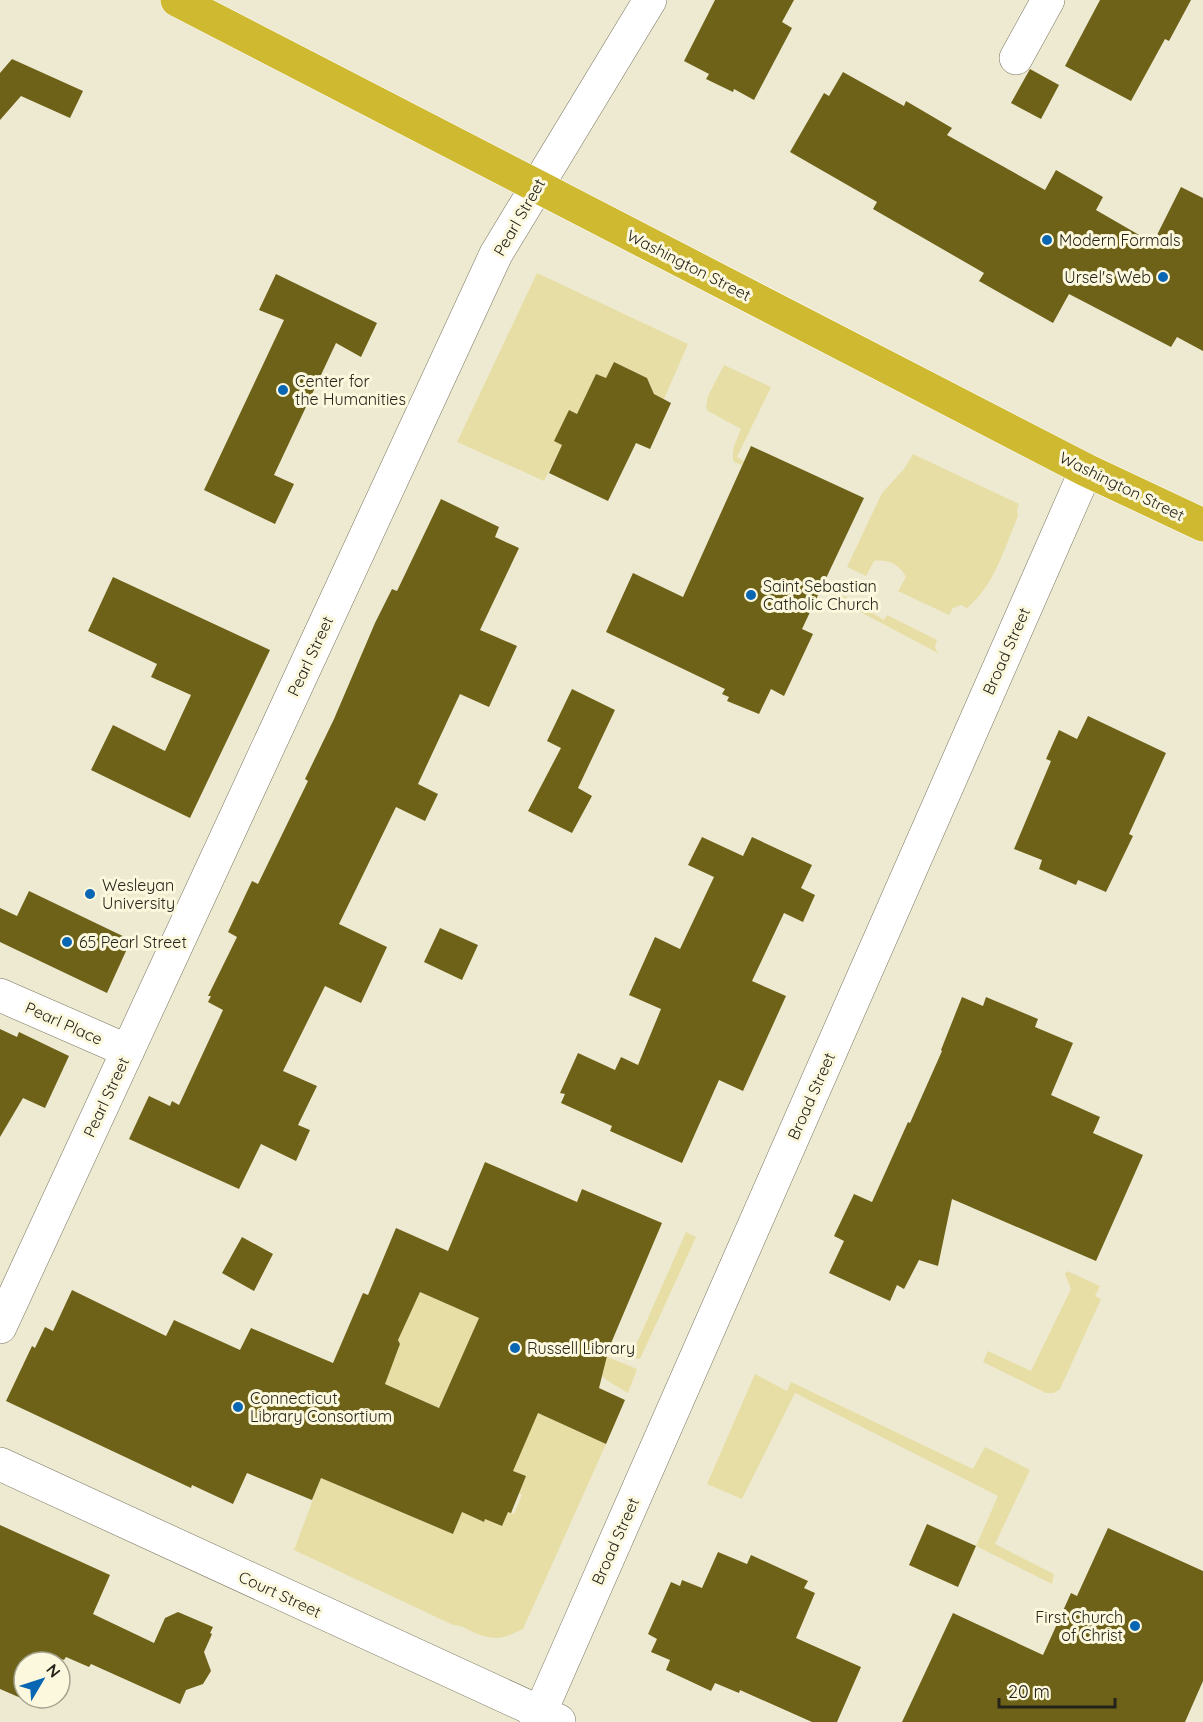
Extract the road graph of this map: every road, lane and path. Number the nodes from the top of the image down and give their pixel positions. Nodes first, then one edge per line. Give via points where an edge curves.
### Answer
1 (177, 0) edge
2 (650, 0) edge
3 (1048, 0) edge
4 (1016, 58) dead end
5 (536, 187) junction
6 (1086, 470) junction
7 (1203, 525) edge
8 (0, 995) edge
9 (128, 1051) junction
10 (0, 1327) edge
11 (0, 1464) edge
12 (545, 1719) edge

1 - 5 highway, Washington Street
2 - 5 street, Pearl Street
3 - 4 street
5 - 6 highway, Washington Street
5 - 9 street, Pearl Street via 496,254
6 - 7 highway, Washington Street
6 - 12 street, Broad Street
8 - 9 street, Pearl Place
9 - 10 street, Pearl Street
11 - 12 street, Court Street

